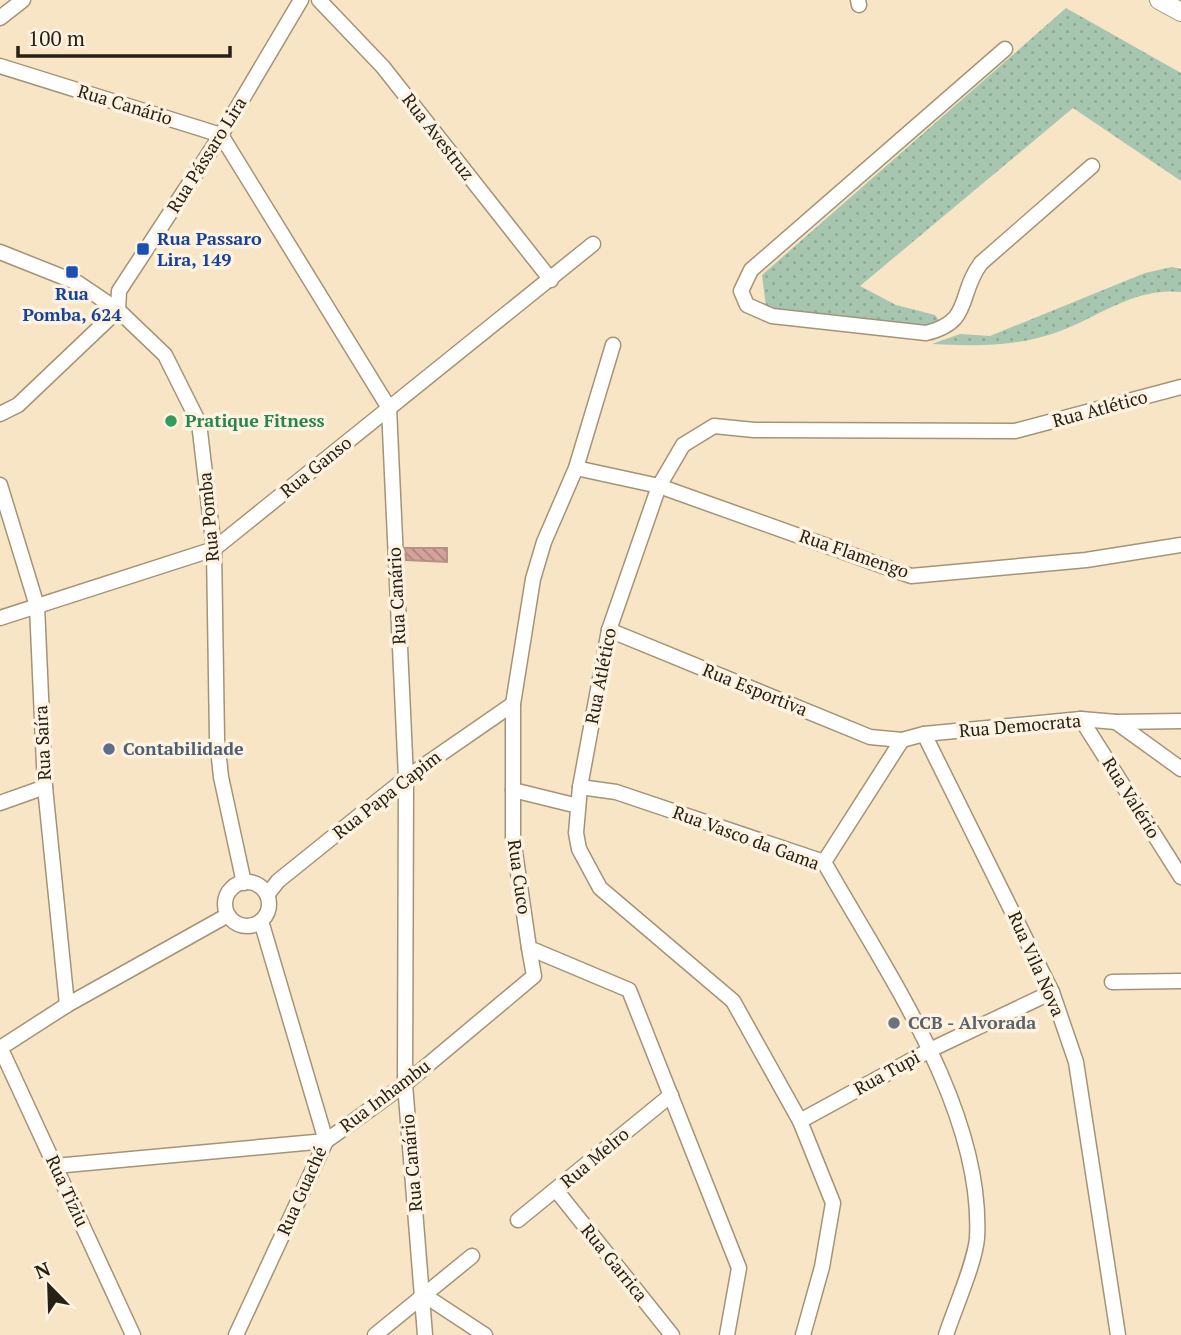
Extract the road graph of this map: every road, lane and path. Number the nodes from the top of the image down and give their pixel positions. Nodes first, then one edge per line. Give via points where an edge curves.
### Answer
1 (23, 0) edge
2 (301, 0) edge
3 (318, 0) edge
4 (1159, 0) edge
5 (1181, 12) edge
6 (0, 18) edge
7 (1005, 49) dead end
8 (0, 66) edge
9 (221, 135) junction
10 (1092, 166) dead end
11 (593, 244) dead end
12 (0, 253) edge
13 (551, 280) junction
14 (118, 310) junction
15 (613, 345) dead end
16 (1181, 387) edge
17 (389, 408) junction
18 (0, 414) edge
19 (576, 468) junction
20 (0, 485) edge
21 (659, 486) junction
22 (1181, 545) edge
23 (214, 549) junction
24 (37, 606) junction
25 (0, 618) edge
26 (609, 630) junction
27 (513, 704) junction
28 (1081, 719) junction
29 (1181, 721) edge
30 (1116, 722) junction
31 (924, 734) junction
32 (902, 740) junction
33 (1181, 769) edge
34 (406, 778) junction
35 (45, 787) junction
36 (580, 787) junction
37 (513, 790) junction
38 (0, 803) edge
39 (578, 806) junction
40 (824, 862) junction
41 (1181, 877) edge
42 (244, 883) junction
43 (267, 895) junction
44 (228, 915) junction
45 (261, 921) junction
46 (529, 948) junction
47 (1181, 981) edge
48 (1112, 982) dead end
49 (1052, 992) junction
50 (66, 1005) junction
51 (0, 1048) edge
52 (930, 1050) junction
53 (6, 1075) edge
54 (405, 1084) junction
55 (671, 1095) junction
56 (800, 1121) junction
57 (326, 1141) junction
58 (55, 1166) junction
59 (555, 1190) junction
60 (518, 1220) dead end
61 (472, 1256) dead end
62 (424, 1295) junction
63 (133, 1335) edge
64 (236, 1335) edge
65 (375, 1335) edge
66 (425, 1335) edge
67 (485, 1335) edge
68 (672, 1335) edge
69 (727, 1335) edge
70 (803, 1335) edge
71 (946, 1335) edge
72 (1118, 1335) edge

1 - 6 street
2 - 9 street, Rua Pássaro Lira
3 - 13 street, Rua Avestruz via 383,67
4 - 5 main road
7 - 10 street via 751,270 741,290 747,305 772,316 926,333 945,329 960,315 969,279 981,263
8 - 9 street, Rua Canário
9 - 14 street, Rua Pássaro Lira via 120,291
9 - 17 street, Rua Canário
11 - 13 street, Rua Ganso
12 - 14 street, Rua Pomba via 78,283
13 - 17 street, Rua Ganso
14 - 18 street via 18,405
14 - 23 street, Rua Pomba via 165,355 199,423
15 - 19 street, Rua Cuco
16 - 21 street, Rua Atlético via 1015,431 714,426 683,444
17 - 23 street, Rua Ganso
17 - 34 street, Rua Canário
19 - 21 street, Rua Flamengo
19 - 27 street, Rua Cuco via 533,579
20 - 24 street, Rua Saíra
21 - 22 street, Rua Flamengo via 911,576 1086,560
21 - 26 street, Rua Atlético
23 - 24 street, Rua Ganso
23 - 42 street, Rua Pomba via 217,739
24 - 25 street, Rua Ganso
24 - 35 street, Rua Saíra
26 - 32 street, Rua Esportiva via 870,737
26 - 36 street, Rua Atlético
27 - 34 street, Rua Papa Capim
27 - 37 street, Rua Cuco
28 - 30 street, Rua Democrata
28 - 31 street, Rua Democrata
28 - 41 street, Rua Valério
29 - 30 street, Rua Democrata
30 - 33 street
31 - 32 street, Rua Democrata
31 - 49 street, Rua Vila Nova
32 - 40 street
34 - 43 street, Rua Papa Capim via 278,881
34 - 54 street, Rua Canário
35 - 38 street
35 - 50 street, Rua Saíra
36 - 39 street, Rua Atlético
36 - 40 street, Rua Vasco da Gama via 616,792
37 - 39 street
37 - 46 street, Rua Cuco via 513,838
39 - 56 street, Rua Atlético via 579,849 600,888 733,1001
40 - 52 street, Rua Vasco da Gama
42 - 43 street via 257,885
42 - 44 street via 227,895
43 - 45 street via 268,909
44 - 45 street via 243,926
44 - 50 street
45 - 57 street, Rua Guaché
46 - 54 street, Rua Inhambu via 534,976
46 - 55 street via 629,990
47 - 48 street
49 - 52 street, Rua Tupi
49 - 72 street, Rua Vila Nova via 1076,1062
50 - 51 street
51 - 53 street, Rua Tiziu
52 - 56 street, Rua Tupi
52 - 71 street, Rua Vasco da Gama via 971,1161 977,1240
53 - 58 street, Rua Tiziu
54 - 57 street, Rua Inhambu
54 - 62 street, Rua Canário
55 - 59 street, Rua Melro
55 - 69 street via 739,1268
56 - 70 street, Rua Atlético via 833,1203
57 - 58 street, Rua Inhambu
57 - 64 street, Rua Guaché
58 - 63 street, Rua Tiziu
59 - 60 street, Rua Melro
59 - 68 street, Rua Garrica
61 - 62 street
62 - 65 street
62 - 66 street, Rua Canário
62 - 67 street

